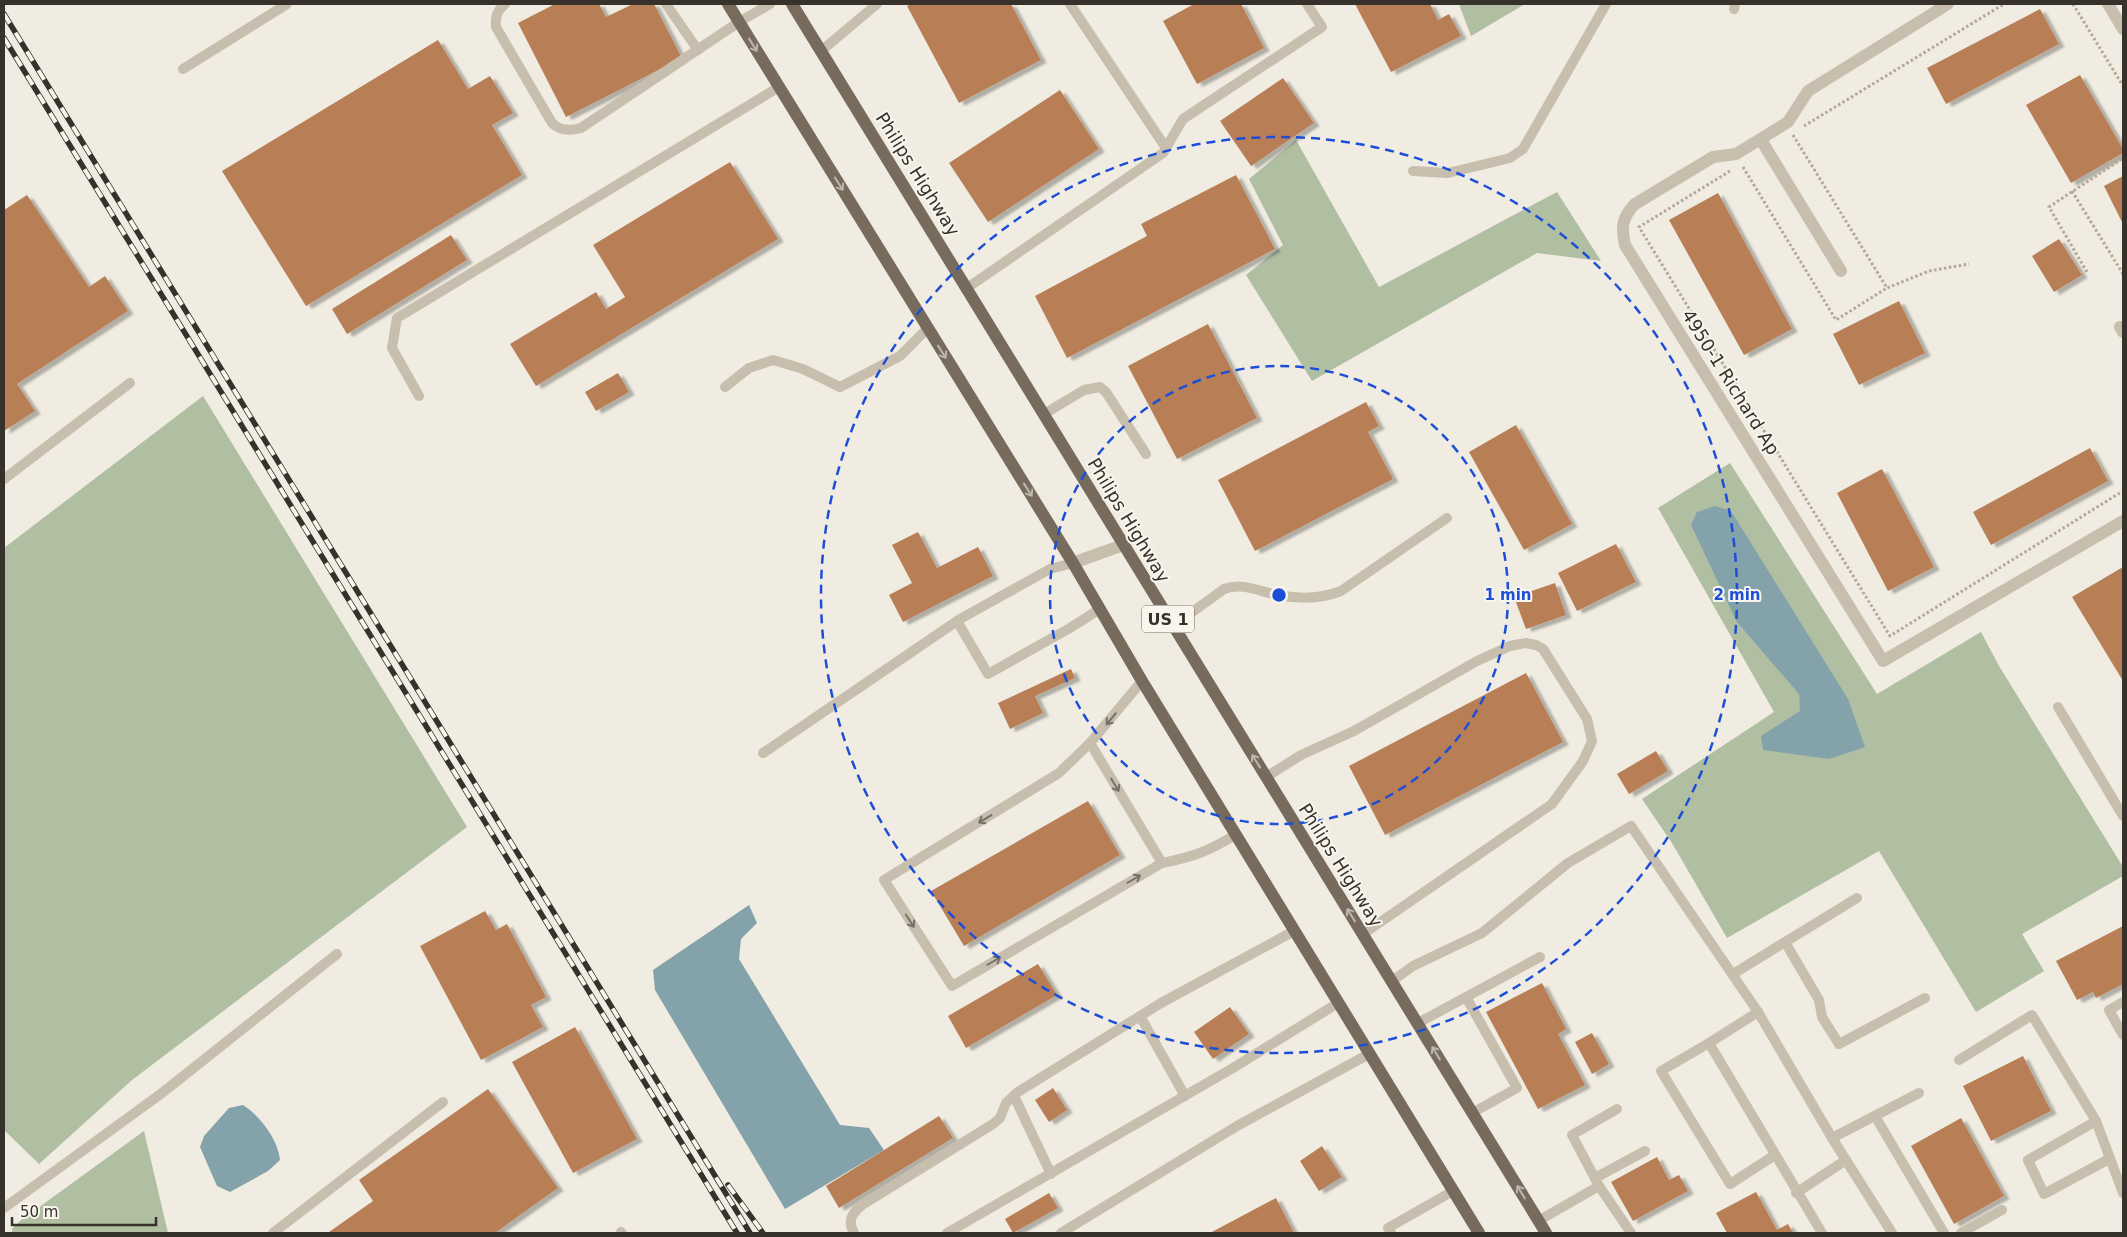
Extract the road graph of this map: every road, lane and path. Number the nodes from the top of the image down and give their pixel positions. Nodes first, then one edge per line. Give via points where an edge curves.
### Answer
1 (287, 4) edge
2 (505, 4) edge
3 (666, 4) edge
4 (728, 4) edge
5 (770, 4) edge
6 (792, 4) edge
7 (877, 4) edge
8 (1070, 4) edge
9 (1307, 4) edge
10 (1606, 4) edge
11 (1948, 4) edge
12 (2004, 4) edge
13 (2073, 4) edge
14 (2108, 4) edge
15 (739, 22) junction
16 (2123, 29) edge
17 (698, 50) junction
18 (821, 51) junction
19 (182, 69) dead end
20 (2123, 86) edge
21 (779, 87) junction
22 (1761, 140) junction
23 (1166, 148) junction
24 (2123, 158) edge
25 (1741, 164) dead end
26 (1733, 169) dead end
27 (1413, 171) dead end
28 (2072, 191) junction
29 (1969, 264) dead end
30 (1841, 271) dead end
31 (2087, 272) dead end
32 (2123, 274) edge
33 (967, 288) junction
34 (1887, 288) junction
35 (928, 328) junction
36 (130, 384) dead end
37 (724, 387) dead end
38 (419, 396) dead end
39 (1044, 414) junction
40 (1146, 454) dead end
41 (4, 479) edge
42 (2123, 491) edge
43 (1447, 518) dead end
44 (2123, 521) edge
45 (1123, 545) junction
46 (1073, 563) junction
47 (1100, 608) junction
48 (956, 621) junction
49 (1173, 626) junction
50 (1142, 681) junction
51 (2058, 707) dead end
52 (1090, 743) junction
53 (763, 753) dead end
54 (1266, 777) junction
55 (2123, 816) edge
56 (1235, 835) junction
57 (1162, 863) junction
58 (1857, 898) dead end
59 (1294, 931) junction
60 (1363, 934) junction
61 (1785, 942) junction
62 (337, 954) dead end
63 (1540, 957) dead end
64 (1733, 974) junction
65 (1392, 981) junction
66 (1466, 997) junction
67 (1925, 998) dead end
68 (2123, 1002) edge
69 (1338, 1003) junction
70 (1758, 1012) junction
71 (1140, 1016) junction
72 (1418, 1023) junction
73 (2123, 1035) edge
74 (1709, 1043) junction
75 (1369, 1054) junction
76 (1959, 1060) dead end
77 (1919, 1093) dead end
78 (1014, 1096) junction
79 (1185, 1096) junction
80 (444, 1102) dead end
81 (1617, 1109) dead end
82 (1472, 1113) junction
83 (1875, 1116) junction
84 (2096, 1120) junction
85 (1832, 1138) junction
86 (1645, 1151) dead end
87 (1775, 1156) junction
88 (2109, 1159) junction
89 (1846, 1160) junction
90 (1051, 1174) junction
91 (1597, 1182) junction
92 (1453, 1191) junction
93 (1796, 1193) junction
94 (2123, 1193) edge
95 (4, 1208) edge
96 (2002, 1210) dead end
97 (1538, 1220) junction
98 (279, 1232) edge
99 (854, 1233) edge
100 (947, 1233) edge
101 (1061, 1233) edge
102 (1391, 1233) edge
103 (1479, 1233) edge
104 (1546, 1233) edge
105 (1631, 1233) edge
106 (1822, 1233) edge
107 (1892, 1233) edge
108 (1944, 1233) edge
109 (1960, 1233) edge

1 - 19 lane
2 - 17 lane via 495,18 496,27 552,122 565,130 581,128
3 - 17 lane
4 - 15 main road, US 1
5 - 15 lane
6 - 18 main road, Philips Highway / US 1
7 - 18 lane
8 - 23 lane
9 - 23 lane via 1322,27 1183,119
10 - 27 lane via 1523,149 1510,158 1448,173
11 - 22 street, 4950-1 Richard Ap via 1808,91 1788,122
12 - 34 path via 1792,133
13 - 20 path
14 - 16 street
15 - 17 lane
15 -> 21 main road, US 1
18 - 33 main road, Philips Highway / US 1
21 -> 35 main road, US 1
21 - 38 lane via 398,318 392,348
22 - 30 street
22 - 44 street, 4950-1 Richard Ap via 1736,154 1713,157 1635,204 1623,222 1625,245 1883,661
23 - 33 lane
24 - 28 path
25 - 34 path via 1836,320
26 - 42 path via 1639,227 1890,636
28 - 31 path via 2049,207
28 - 32 path
29 - 34 path via 1929,271
33 - 39 main road, Philips Highway / US 1
35 - 37 lane via 900,356 840,387 773,360 748,368
35 -> 46 main road, US 1
36 - 41 lane
39 - 40 lane via 1084,390 1100,387
39 - 45 main road, Philips Highway / US 1
43 - 49 lane via 1329,596 1300,598 1232,586 1224,588
45 - 46 street
45 - 49 main road, Philips Highway / US 1
46 - 47 main road, US 1
46 - 48 lane via 1050,568
47 - 48 lane via 988,674
47 - 50 main road, US 1
48 - 53 lane
54 -> 49 main road, Philips Highway / US 1
50 -> 52 lane
50 - 56 main road, US 1
51 - 55 lane
52 -> 57 lane
52 -> 57 lane via 1059,773 884,880 952,986
60 -> 54 main road, Philips Highway / US 1
54 - 60 lane via 1477,661 1519,643 1543,649 1584,715 1592,741 1583,761 1552,804
56 - 57 lane via 1211,850
56 - 59 main road, US 1
58 - 61 lane
59 - 69 main road, US 1
59 - 71 lane
60 - 65 main road, Philips Highway / US 1
61 - 64 lane
61 - 67 lane via 1819,1000 1822,1017 1839,1044
62 - 95 lane via 162,1093
63 - 66 lane
64 - 65 lane via 1631,826 1568,863 1482,933 1413,966
64 - 70 lane
65 - 72 main road, Philips Highway / US 1
66 - 72 lane
66 - 82 lane via 1517,1088
68 - 73 lane via 2109,1010
69 - 75 main road, US 1
69 - 79 lane
70 - 74 lane
70 - 85 lane
71 - 78 lane
71 - 79 lane
82 -> 72 main road, Philips Highway / US 1
74 - 87 lane
74 - 87 lane via 1660,1071 1730,1184
75 - 92 main road, US 1
75 - 101 lane via 1237,1126
76 - 84 lane via 2032,1014
77 - 83 lane
78 - 90 lane
78 - 99 lane via 994,1124 853,1212 850,1222
79 - 90 lane
80 - 98 lane
81 - 91 lane via 1572,1134
97 -> 82 main road, Philips Highway / US 1
83 - 85 lane
83 - 108 lane
84 - 88 lane
84 - 88 lane via 2028,1160 2044,1194
85 - 89 lane
86 - 91 lane
87 - 93 lane
88 - 94 lane
89 - 93 lane
89 - 107 lane
90 - 100 lane
91 - 97 lane
91 - 105 lane
92 - 102 lane via 1388,1228
92 - 103 main road, US 1
93 - 106 lane
96 - 109 lane
97 - 104 main road, Philips Highway / US 1

